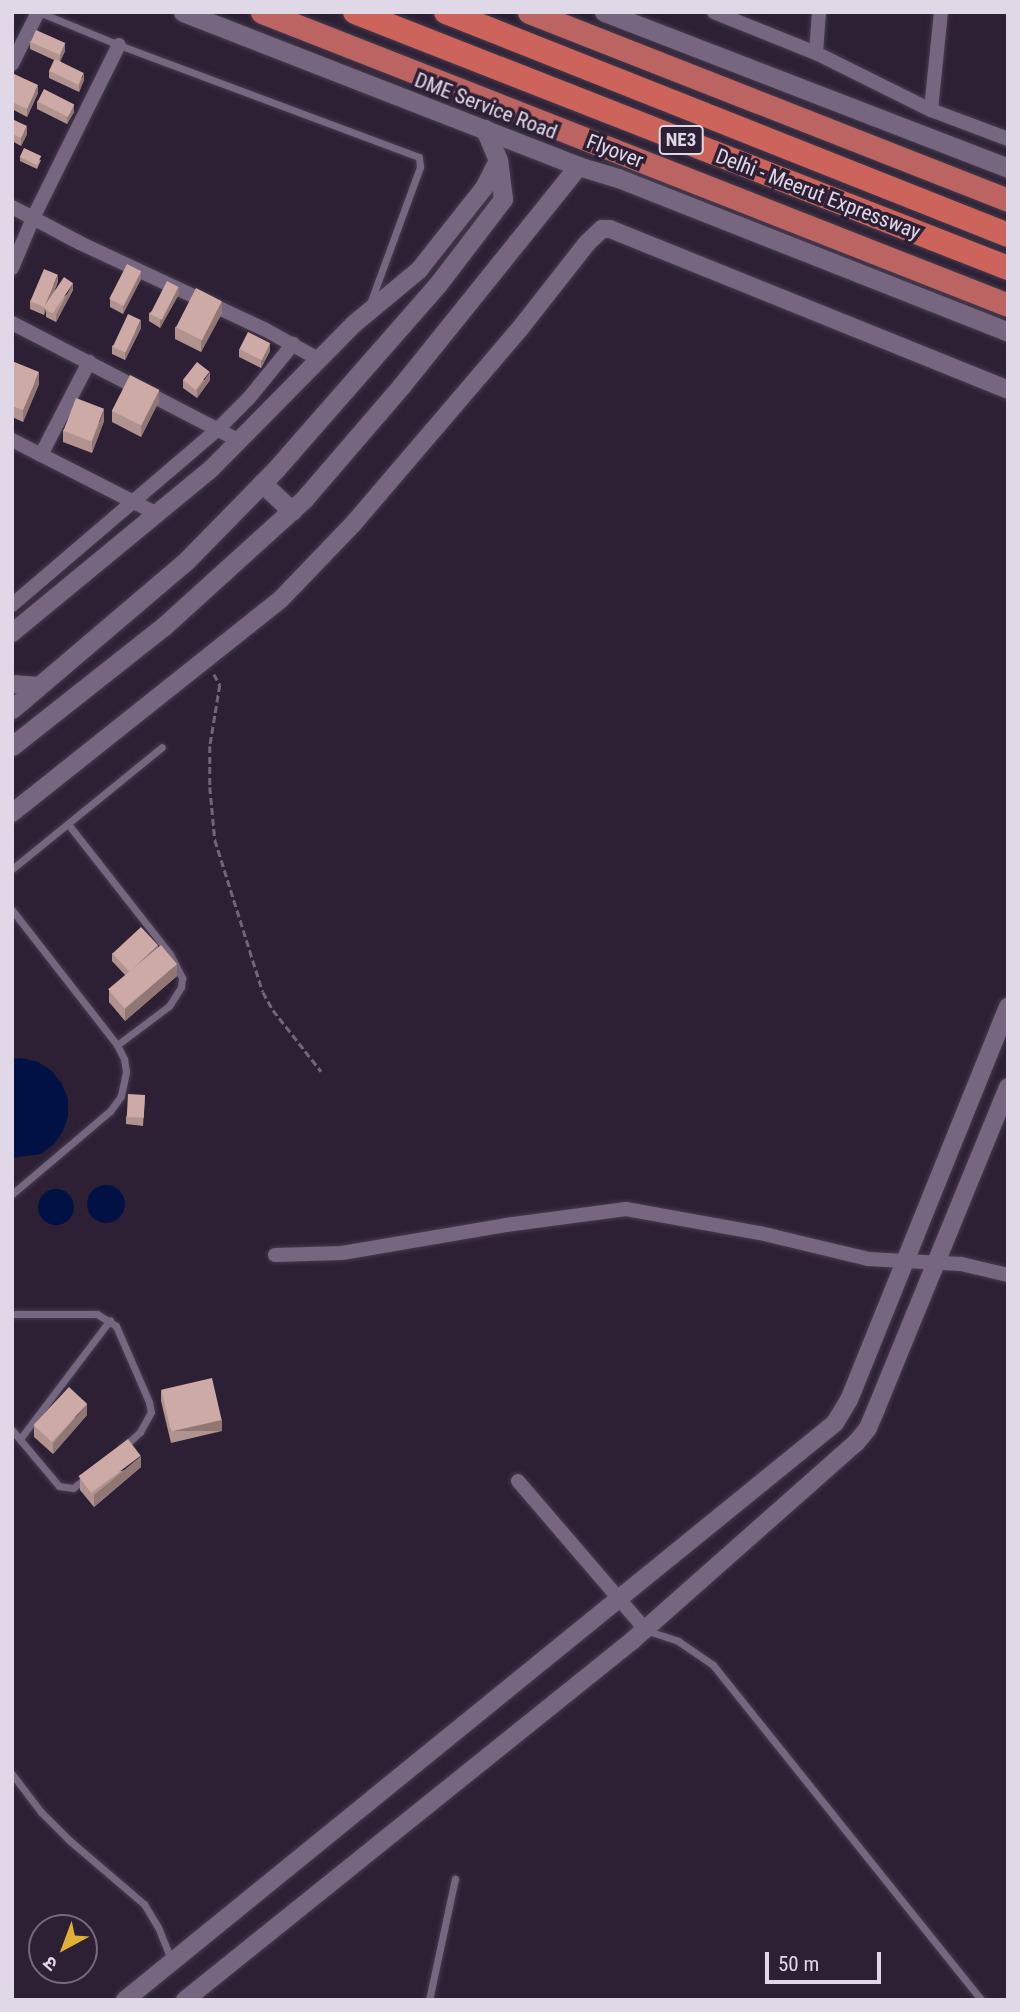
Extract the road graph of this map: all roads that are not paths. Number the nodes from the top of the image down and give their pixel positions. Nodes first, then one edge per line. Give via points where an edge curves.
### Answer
1 (39, 12) edge
2 (183, 12) edge
3 (262, 12) edge
4 (355, 12) edge
5 (446, 12) edge
6 (529, 12) edge
7 (604, 12) edge
8 (714, 12) edge
9 (819, 12) edge
10 (941, 12) edge
11 (119, 46) junction
12 (816, 53) junction
13 (12, 64) edge
14 (930, 110) junction
15 (485, 129) junction
16 (1008, 139) edge
17 (498, 160) junction
18 (578, 166) junction
19 (1008, 168) edge
20 (1008, 200) edge
21 (12, 207) edge
22 (33, 218) junction
23 (1008, 235) edge
24 (12, 268) edge
25 (1008, 268) edge
26 (1008, 305) edge
27 (366, 315) junction
28 (12, 323) edge
29 (1008, 332) edge
30 (293, 344) junction
31 (318, 359) junction
32 (89, 362) junction
33 (1008, 390) edge
34 (219, 428) junction
35 (12, 440) edge
36 (240, 440) junction
37 (41, 455) junction
38 (262, 483) junction
39 (134, 503) junction
40 (292, 511) junction
41 (157, 514) junction
42 (12, 605) edge
43 (12, 634) edge
44 (12, 684) edge
45 (39, 686) junction
46 (12, 709) edge
47 (12, 746) edge
48 (162, 747) dead end
49 (12, 813) edge
50 (68, 824) junction
51 (12, 869) edge
52 (12, 910) edge
53 (1008, 1007) edge
54 (117, 1045) junction
55 (1008, 1087) edge
56 (12, 1194) edge
57 (940, 1248) junction
58 (275, 1255) dead end
59 (905, 1261) junction
60 (1008, 1275) edge
61 (12, 1314) edge
62 (110, 1320) junction
63 (12, 1430) edge
64 (20, 1439) junction
65 (110, 1458) edge
66 (89, 1475) edge
67 (518, 1481) dead end
68 (618, 1600) junction
69 (645, 1629) junction
70 (12, 1774) edge
71 (455, 1879) dead end
72 (172, 1962) junction
73 (125, 2000) edge
74 (185, 2000) edge
75 (429, 2000) edge
76 (981, 2000) edge

1 - 11 lane
1 - 13 street
2 - 15 main road, DME Service Road
3 - 26 highway, Flyover
4 - 25 highway, Delhi - Meerut Expressway / NE3
5 - 23 highway, Delhi - Meerut Expressway / NE3
6 - 20 highway
7 - 19 main road
8 - 12 street
9 - 12 street
10 - 14 street
11 - 22 street
11 - 27 lane via 419,157 408,204
12 - 14 street
14 - 16 street
15 - 17 main road
15 - 18 main road, DME Service Road
17 - 27 street via 484,188 419,270
17 - 38 main road via 503,199 488,222 393,338
18 - 29 main road, DME Service Road
18 - 40 main road via 402,384
21 - 22 street
22 - 24 street
22 - 30 street
27 - 31 street
28 - 32 street
30 - 31 street
30 - 34 street
31 - 36 street
32 - 34 street
32 - 37 street
33 - 49 street via 603,229 324,556 281,599
34 - 36 street
34 - 39 street
35 - 37 street
36 - 41 street
37 - 39 street
38 - 40 main road
38 - 45 main road via 187,560
39 - 41 street
39 - 42 street
40 - 47 main road via 164,626
41 - 43 street
44 - 45 street
45 - 46 main road
48 - 50 lane
50 - 51 lane
50 - 54 lane via 170,954 182,978 169,1006
52 - 54 lane
53 - 59 street
54 - 56 lane via 125,1066 121,1096 96,1124
55 - 57 street
57 - 59 street
57 - 60 street via 961,1264
57 - 69 street via 872,1419 856,1443
58 - 59 street via 342,1253 626,1209 760,1233 868,1259
59 - 68 street via 849,1400 835,1423
61 - 62 lane via 87,1313
62 - 64 lane
62 - 65 lane via 122,1334 151,1412 140,1432
63 - 64 lane
64 - 66 lane via 63,1488 73,1488
67 - 68 street
68 - 69 street
68 - 72 street
69 - 74 street
69 - 76 lane via 678,1641 713,1665
70 - 72 lane via 50,1822 144,1904
71 - 75 lane
72 - 73 street

